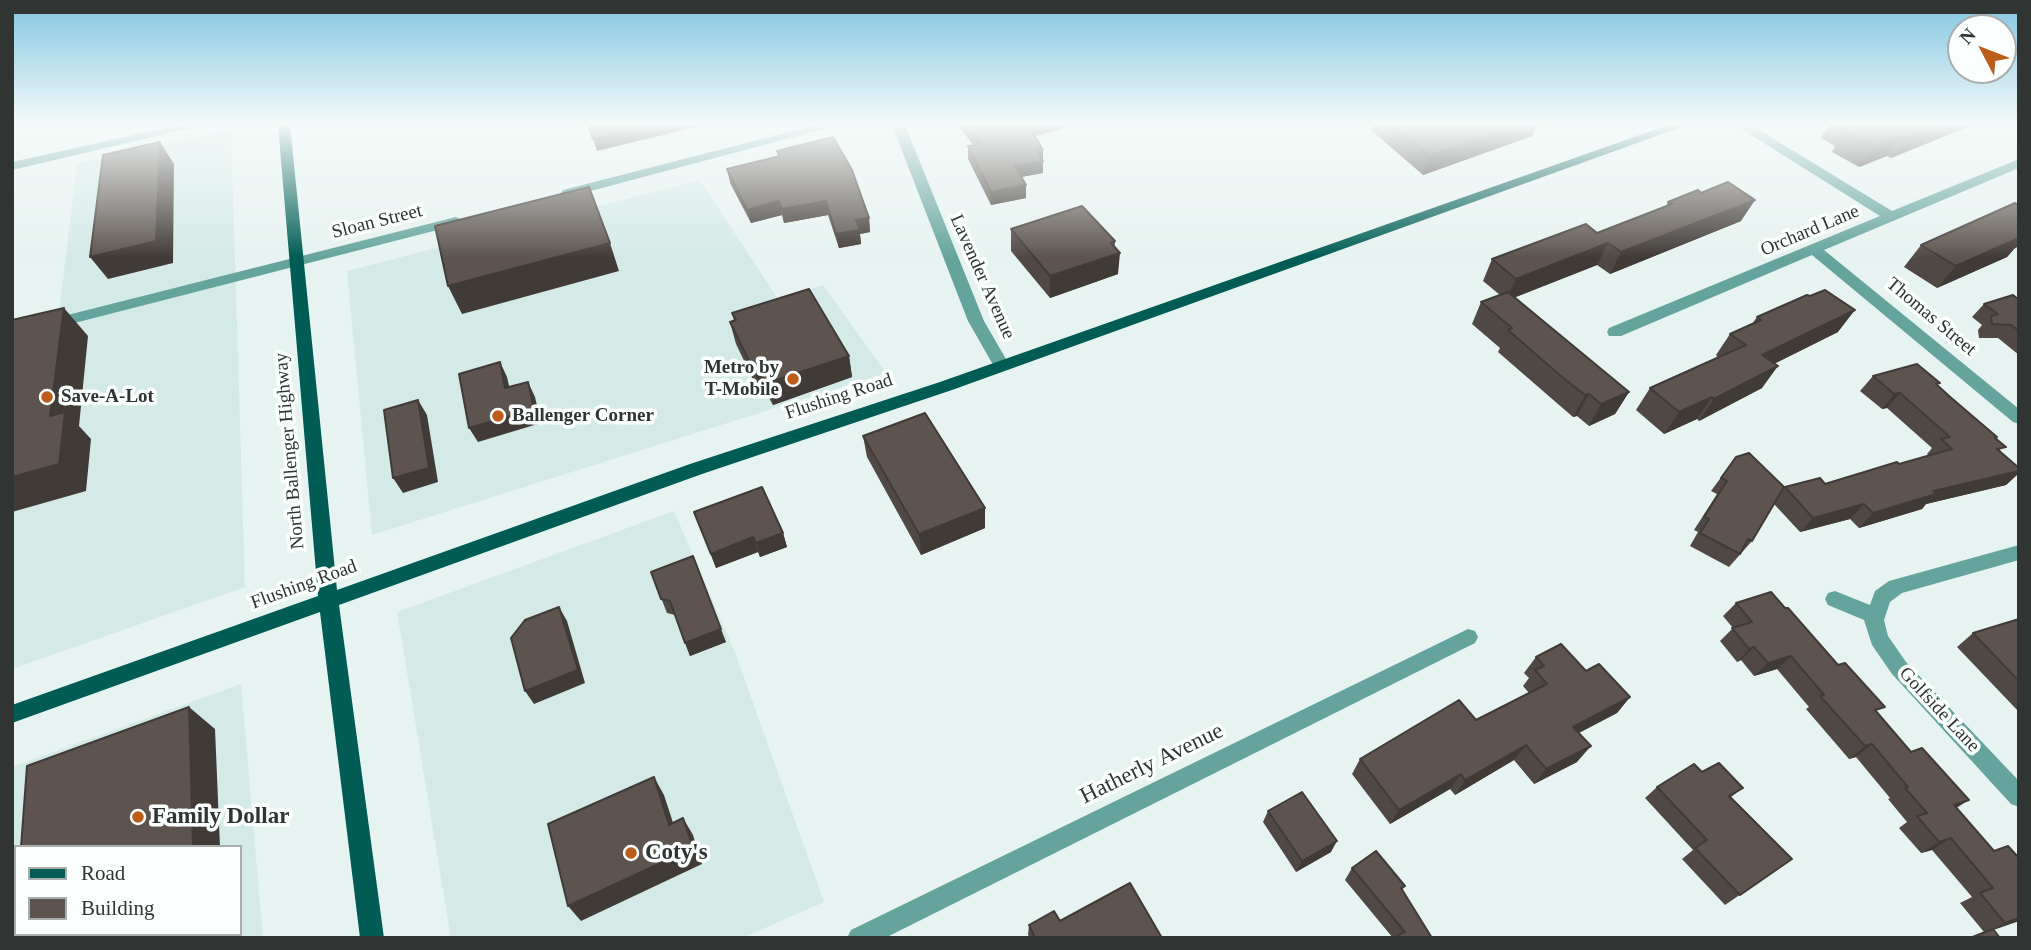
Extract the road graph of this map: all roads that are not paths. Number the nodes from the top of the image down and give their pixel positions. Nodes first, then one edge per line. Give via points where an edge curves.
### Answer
1 (288, 169) edge
2 (659, 169) edge
3 (916, 169) edge
4 (1556, 169) edge
5 (1815, 169) edge
6 (2003, 170) joint
7 (2019, 179) edge
8 (559, 195) edge
9 (1892, 216) junction
10 (464, 219) edge
11 (1815, 250) junction
12 (296, 262) junction
13 (1615, 332) dead end
14 (12, 334) edge
15 (1002, 366) junction
16 (2019, 418) edge
17 (2019, 552) edge
18 (1835, 599) dead end
19 (328, 601) junction
20 (1874, 615) junction
21 (1468, 637) dead end
22 (12, 714) edge
23 (2019, 797) edge
24 (372, 938) edge
25 (859, 938) edge

1 - 12 main road, North Ballenger Highway
2 - 8 street
3 - 15 street, Lavender Avenue via 976,321
4 - 15 main road, Flushing Road
5 - 9 street
6 - 7 street
6 - 9 street, Orchard Lane
9 - 11 street, Orchard Lane
10 - 12 street, Sloan Street
11 - 13 street, Orchard Lane
11 - 16 street, Thomas Street
12 - 14 street, Sloan Street
12 - 19 main road, North Ballenger Highway
15 - 19 main road, Flushing Road via 695,469
17 - 20 street via 1896,587 1882,597
18 - 20 street
19 - 22 main road, Flushing Road
19 - 24 main road, North Ballenger Highway
20 - 23 street, Golfside Lane via 1879,639 1899,668
21 - 25 street, Hatherly Avenue

